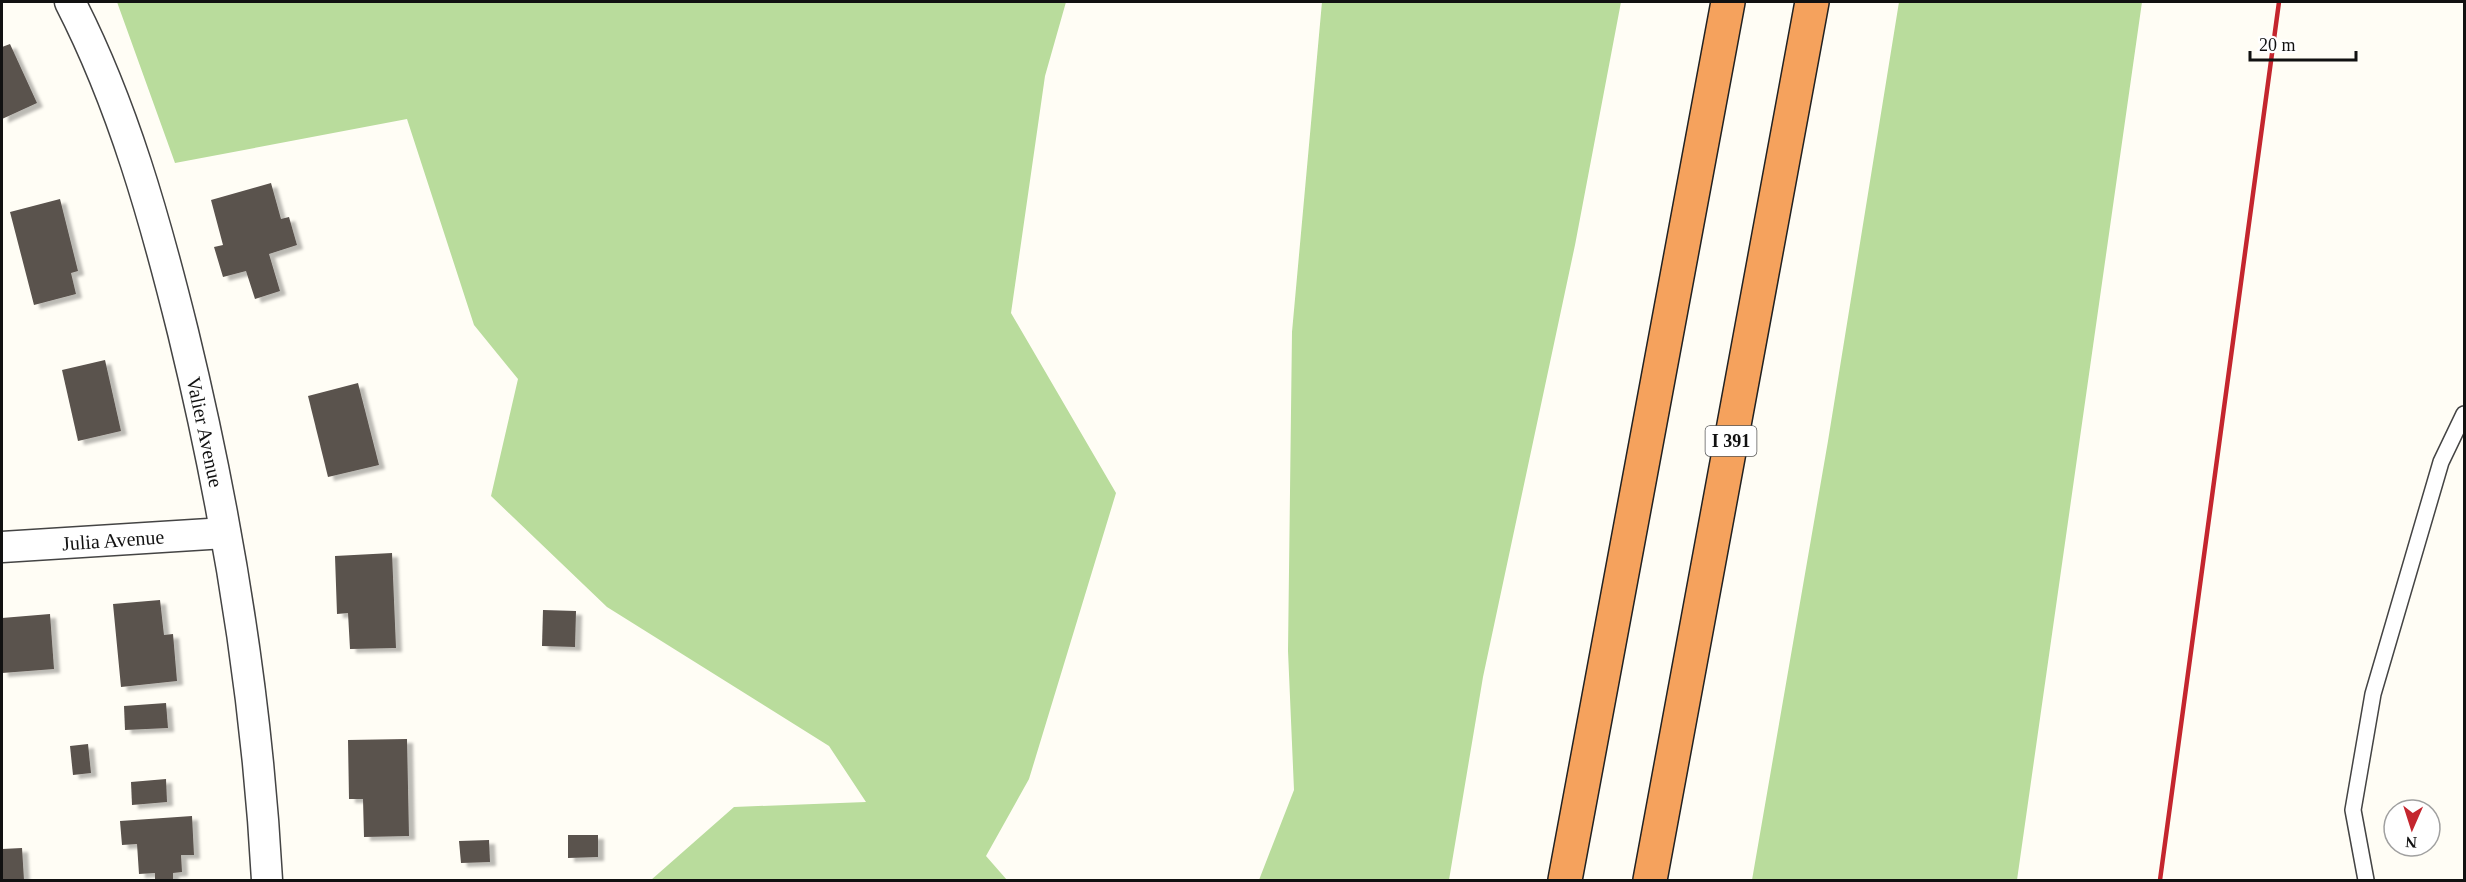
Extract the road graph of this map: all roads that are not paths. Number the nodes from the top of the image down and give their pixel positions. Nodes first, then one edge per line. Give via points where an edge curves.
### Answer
1 (70, 2) edge
2 (1728, 2) edge
3 (1812, 2) edge
4 (2464, 414) edge
5 (225, 533) junction
6 (2, 547) edge
7 (267, 880) edge
8 (1565, 880) edge
9 (1650, 880) edge
10 (2366, 880) edge

1 - 5 street, Valier Avenue via 114,101 153,222 191,365
2 - 8 highway
3 - 9 highway, I 391
4 - 10 lane via 2441,462 2373,694 2353,810
5 - 6 street, Julia Avenue
5 - 7 street, Valier Avenue via 253,705

